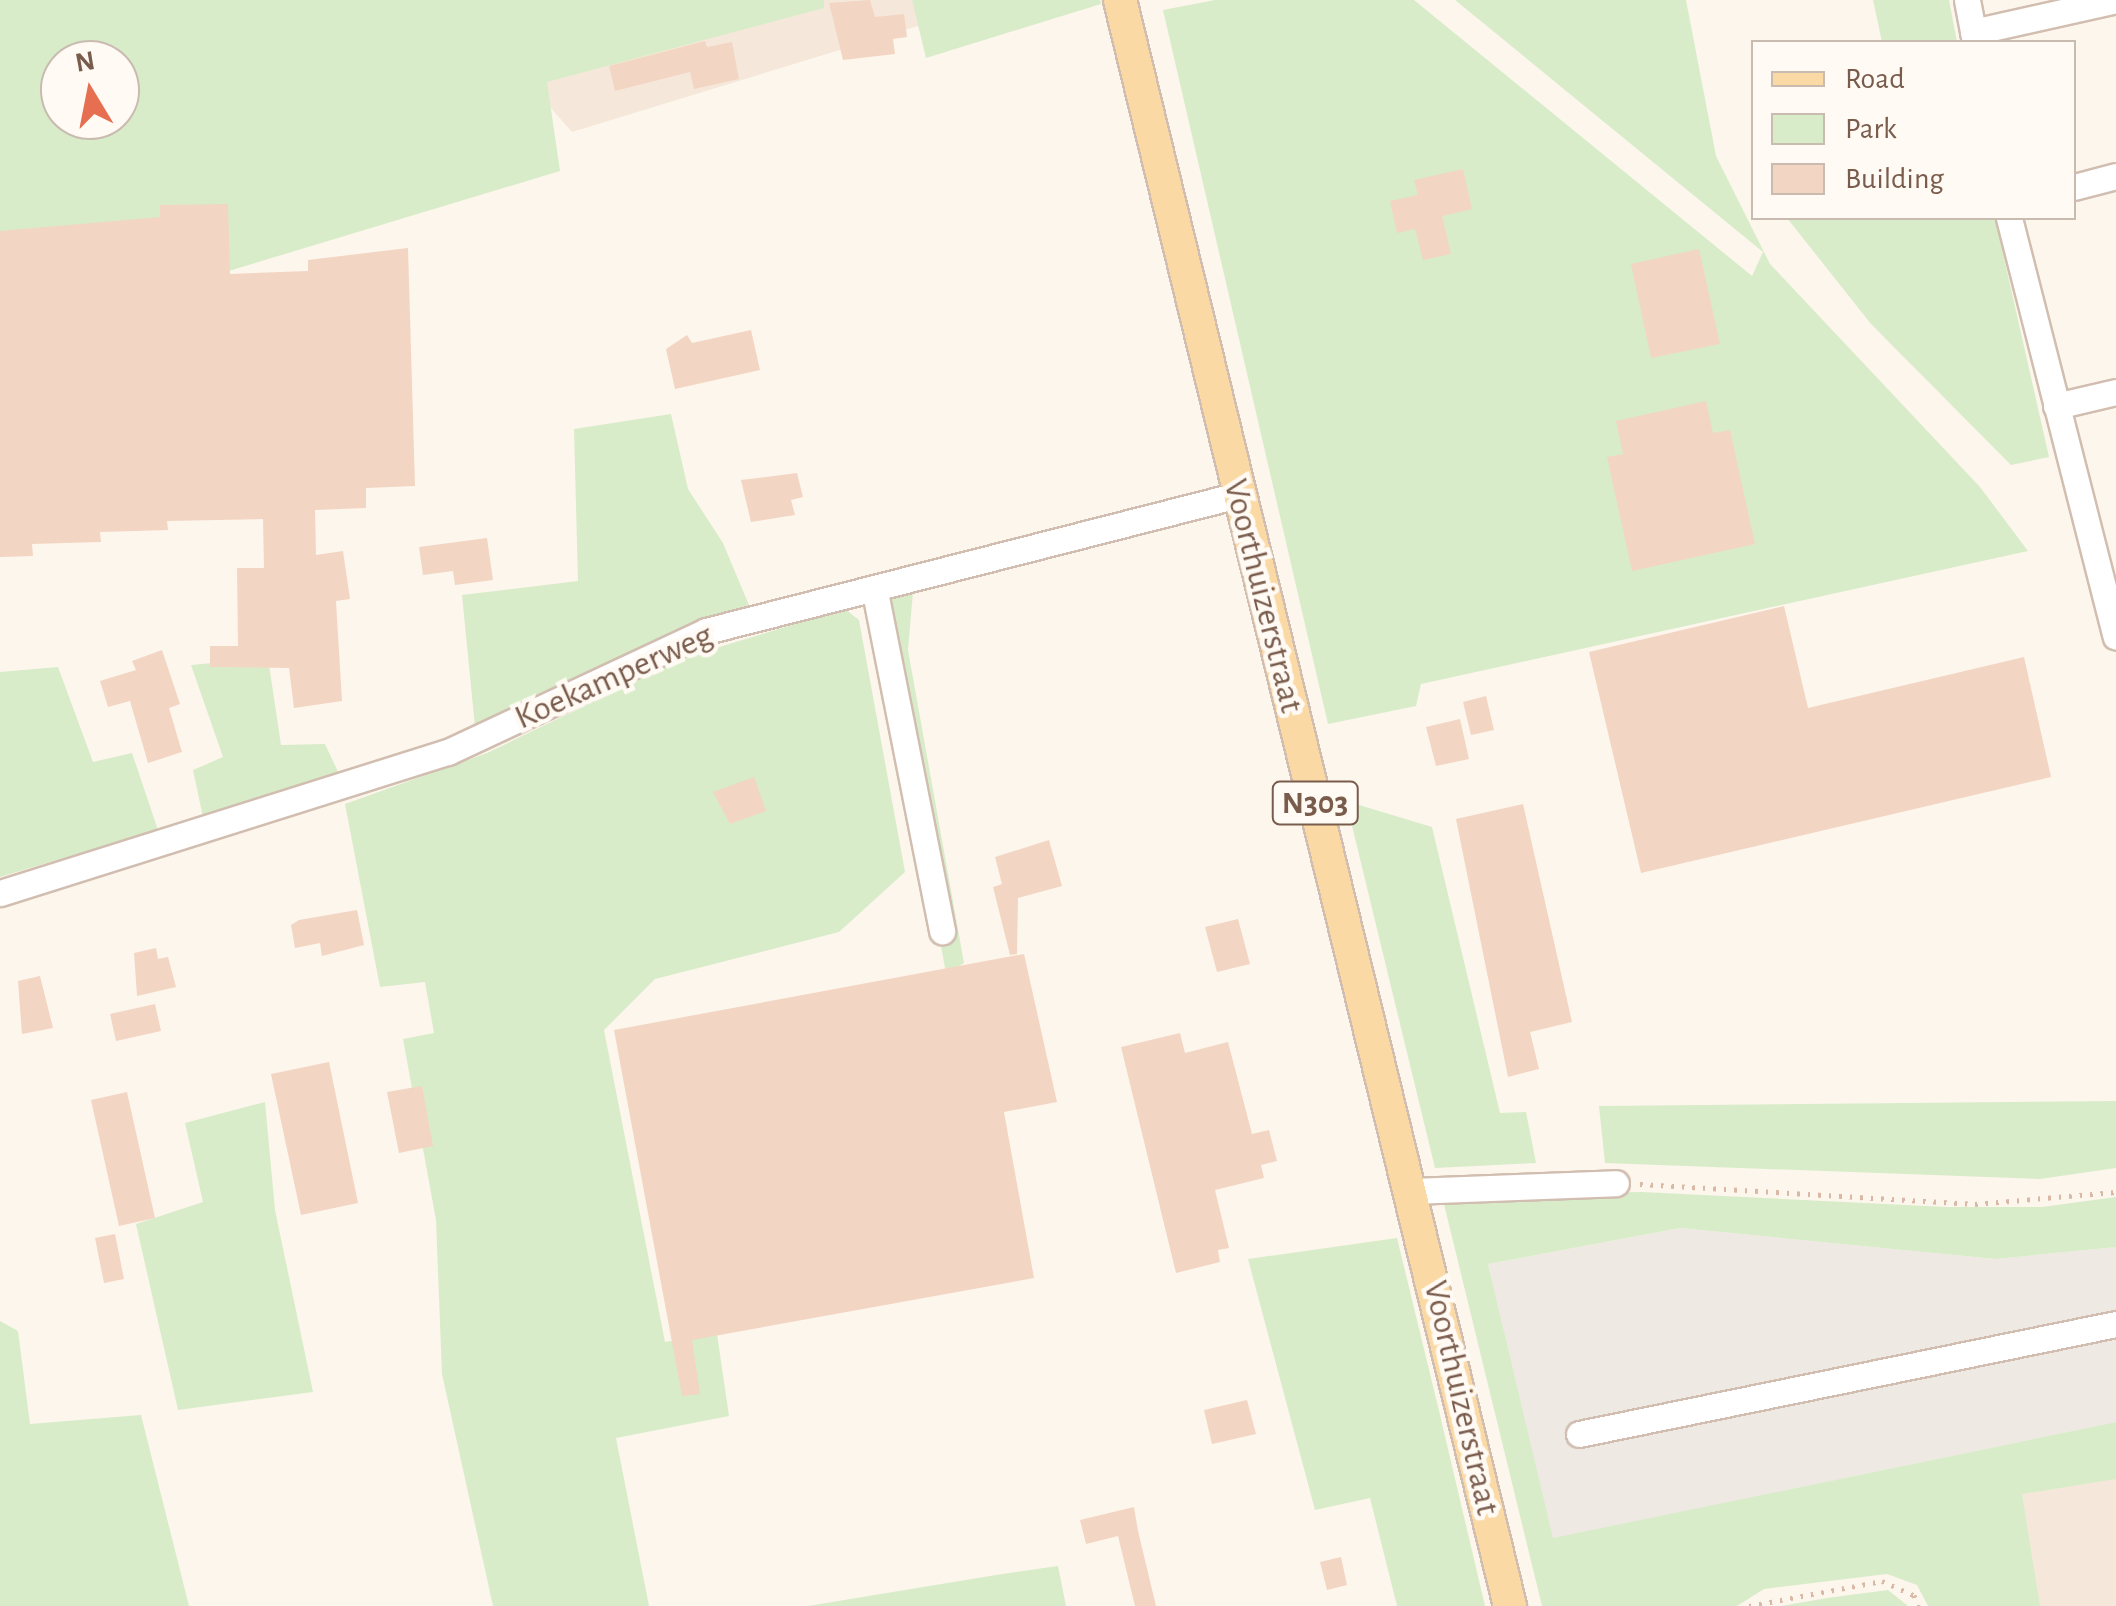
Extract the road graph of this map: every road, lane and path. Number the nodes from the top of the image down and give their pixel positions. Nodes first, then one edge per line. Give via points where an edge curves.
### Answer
1 (1120, 0) edge
2 (1967, 0) edge
3 (2116, 0) edge
4 (1974, 37) edge
5 (2116, 176) edge
6 (2076, 186) edge
7 (2010, 220) edge
8 (2116, 392) edge
9 (2056, 406) junction
10 (1238, 494) junction
11 (875, 592) junction
12 (2116, 637) edge
13 (0, 893) edge
14 (942, 931) dead end
15 (1616, 1183) joint
16 (1411, 1191) junction
17 (2116, 1192) edge
18 (2116, 1324) edge
19 (1578, 1434) dead end
20 (1510, 1606) edge
21 (1748, 1606) edge
22 (1918, 1606) edge

1 - 10 main road, Voorthuizerstraat / N303
2 - 4 street
3 - 4 street
5 - 6 street
7 - 9 street
8 - 9 street
9 - 12 street
10 - 11 street, Koekamperweg
10 - 16 main road, Voorthuizerstraat / N303
11 - 13 street, Koekamperweg via 706,631 448,752
11 - 14 street
15 - 16 street
15 - 17 path via 1975,1204
16 - 20 main road, Voorthuizerstraat / N303
18 - 19 street
21 - 22 path via 1882,1581 1898,1584

